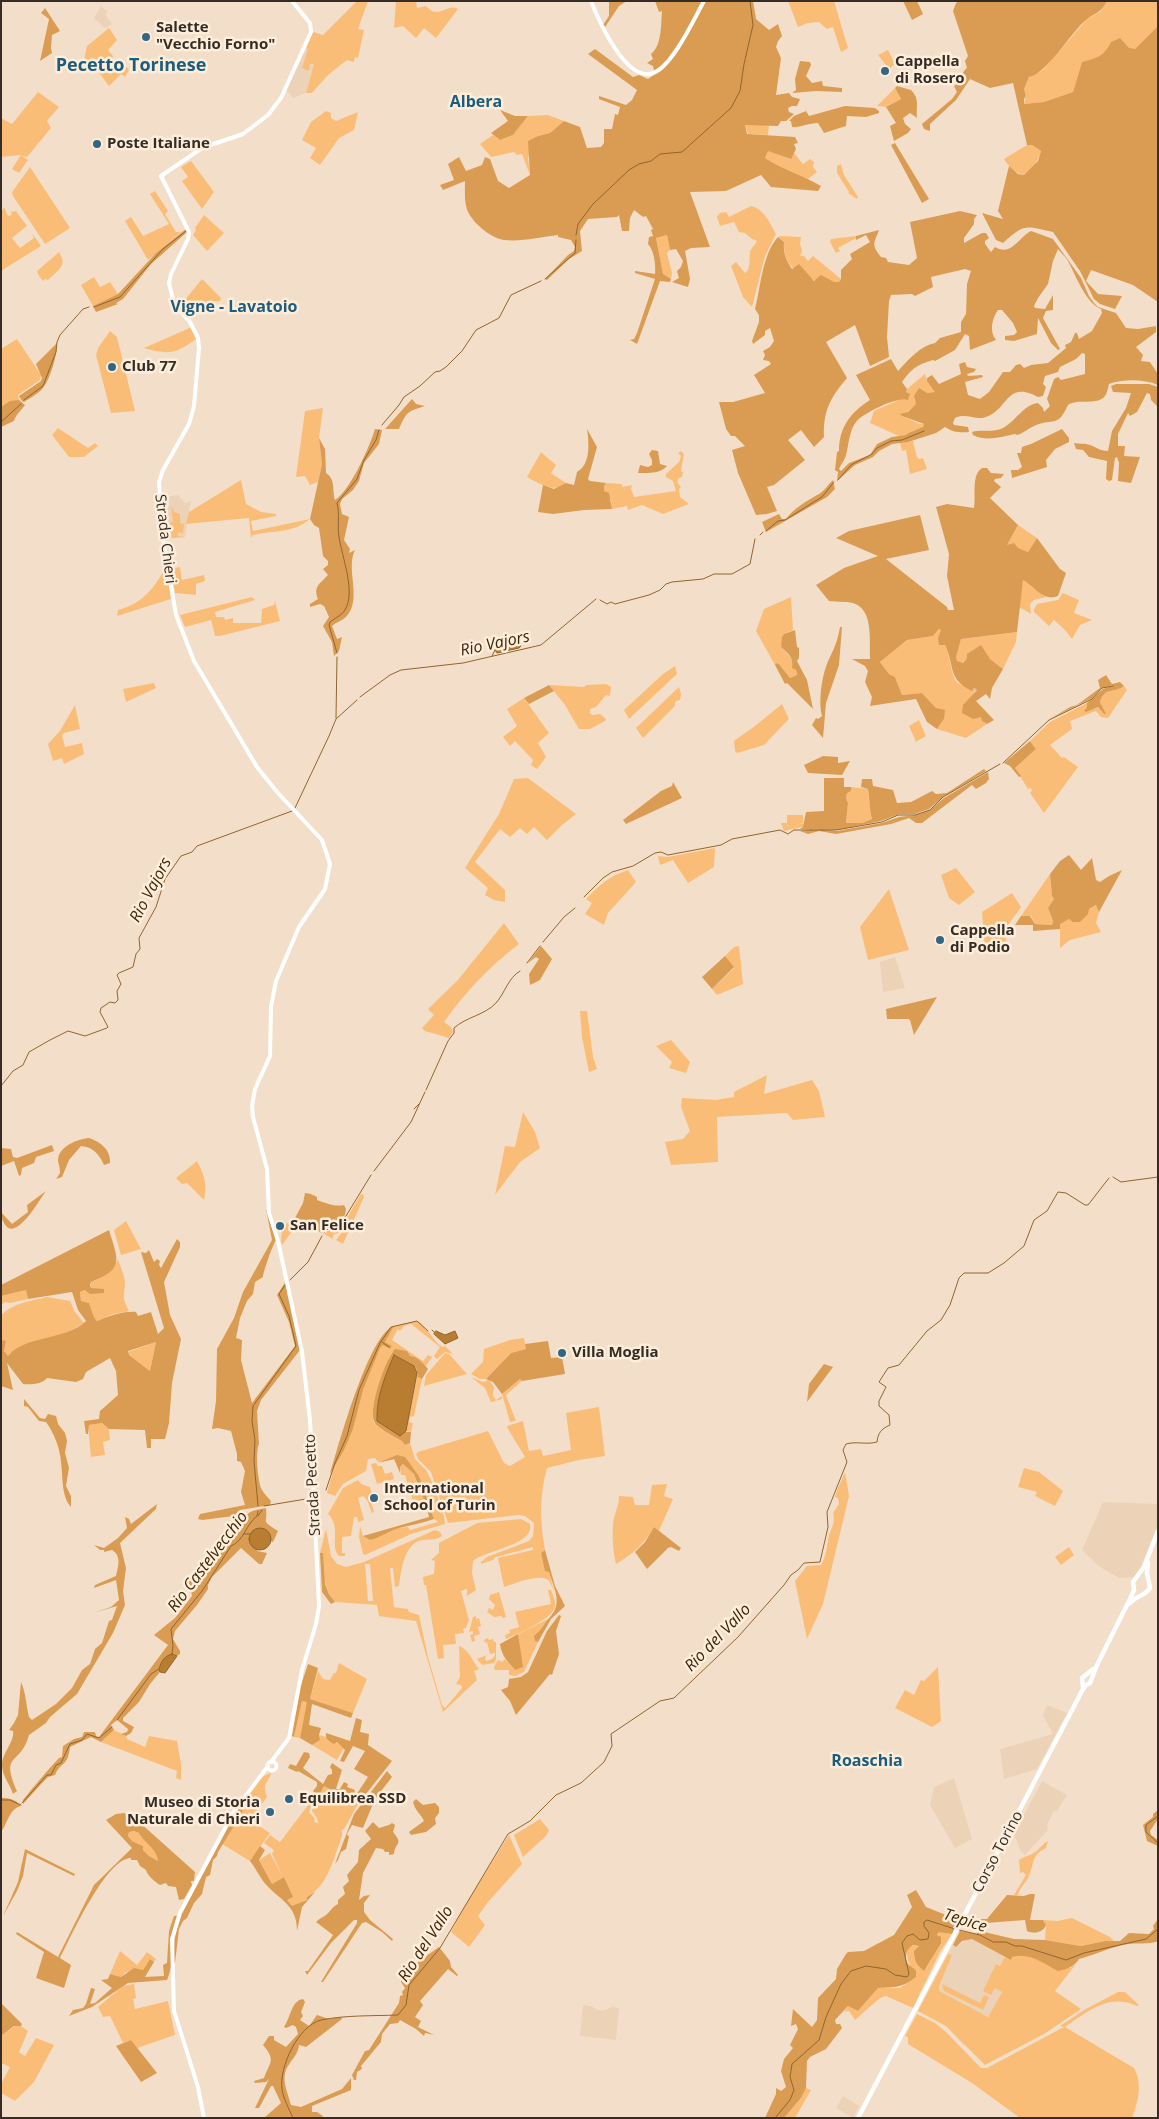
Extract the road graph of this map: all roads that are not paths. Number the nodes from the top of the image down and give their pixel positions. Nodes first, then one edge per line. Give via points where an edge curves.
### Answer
1 (292, 1) edge
2 (590, 1) edge
3 (704, 1) edge
4 (270, 1216) joint
5 (1158, 1531) edge
6 (1158, 1537) edge
7 (1138, 1577) junction
8 (1147, 1578) junction
9 (1134, 1590) junction
10 (1141, 1594) junction
11 (1126, 1608) junction
12 (1089, 1678) junction
13 (1085, 1684) junction
14 (279, 1752) junction
15 (271, 1762) junction
16 (276, 1764) junction
17 (268, 1766) junction
18 (271, 1771) junction
19 (260, 1777) junction
20 (204, 2118) edge
21 (858, 2118) edge

1 - 4 main road, Strada Chieri via 310,23 311,32 271,112 243,134 202,148 161,176 189,232 171,274 170,294 176,308 195,330 199,348 193,415 159,482 162,533 176,615 194,661 253,760 322,840 329,857 325,889 299,927 276,981 271,1006 270,1056 254,1096 253,1117 267,1169
2 - 3 main road via 611,45 637,71 648,74 657,71 674,54
4 - 14 main road, Strada Pecetto via 294,1312 306,1384 319,1606 289,1738
5 - 7 main road
6 - 8 main road via 1148,1564
7 - 8 main road
7 - 9 main road via 1133,1582
8 - 10 main road via 1150,1588
9 - 10 main road
9 - 11 main road, Corso Torino
10 - 11 main road
11 - 12 main road, Corso Torino
12 - 13 main road, Corso Torino via 1090,1683
12 - 13 main road, Corso Torino via 1082,1678
13 - 21 main road, Corso Torino
14 - 15 main road, Strada Pecetto
14 - 16 main road, Strada Pecetto
15 - 16 main road
15 - 17 main road, Strada Pecetto
16 - 18 main road, Strada Pecetto via 276,1769
17 - 18 main road
17 - 19 main road, Strada Pecetto
18 - 19 main road, Strada Pecetto
19 - 20 main road, Strada Pecetto via 233,1813 174,1930 174,2011 200,2094

